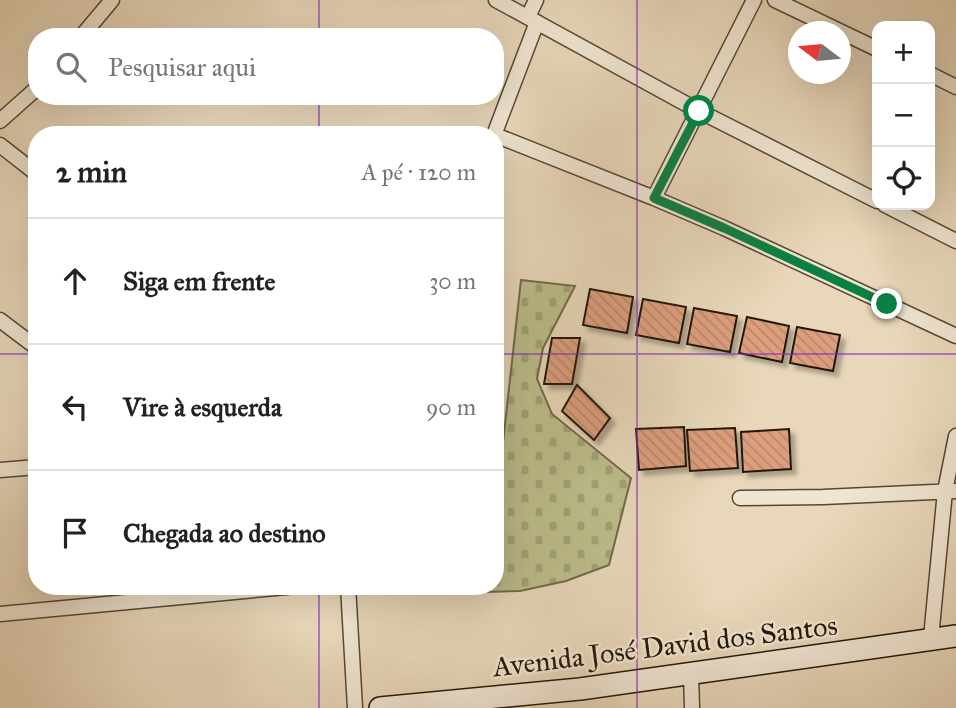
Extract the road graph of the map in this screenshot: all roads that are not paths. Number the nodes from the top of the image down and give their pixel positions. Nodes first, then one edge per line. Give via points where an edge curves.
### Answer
1 (112, 0) edge
2 (496, 0) edge
3 (536, 0) edge
4 (754, 0) edge
5 (775, 0) edge
6 (533, 19) junction
7 (89, 28) edge
8 (872, 47) edge
9 (935, 76) edge
10 (956, 87) edge
11 (28, 96) edge
12 (699, 111) junction
13 (0, 121) edge
14 (498, 126) edge
15 (504, 139) edge
16 (0, 145) edge
17 (28, 167) edge
18 (654, 198) junction
19 (872, 198) edge
20 (895, 210) edge
21 (956, 241) edge
22 (0, 320) edge
23 (956, 336) edge
24 (28, 341) edge
25 (956, 436) edge
26 (28, 468) edge
27 (0, 470) edge
28 (951, 491) edge
29 (740, 499) dead end
30 (202, 595) edge
31 (349, 595) edge
32 (0, 614) edge
33 (956, 636) edge
34 (932, 638) junction
35 (691, 674) junction
36 (446, 705) edge
37 (355, 708) edge
38 (380, 708) edge
39 (692, 708) edge

1 - 7 street
2 - 6 street
3 - 6 street
4 - 12 street
5 - 8 street
6 - 12 street
6 - 14 street
9 - 10 street
11 - 13 street
12 - 18 street
12 - 19 street
15 - 18 street
16 - 17 street
18 - 23 street
20 - 21 street
22 - 24 street
25 - 28 street
26 - 27 street
28 - 29 street
28 - 34 street
30 - 32 street
31 - 37 street
33 - 34 main road, Avenida José David dos Santos
34 - 35 main road, Avenida José David dos Santos
35 - 36 main road, Avenida José David dos Santos
35 - 39 street
36 - 38 main road, Avenida José David dos Santos

